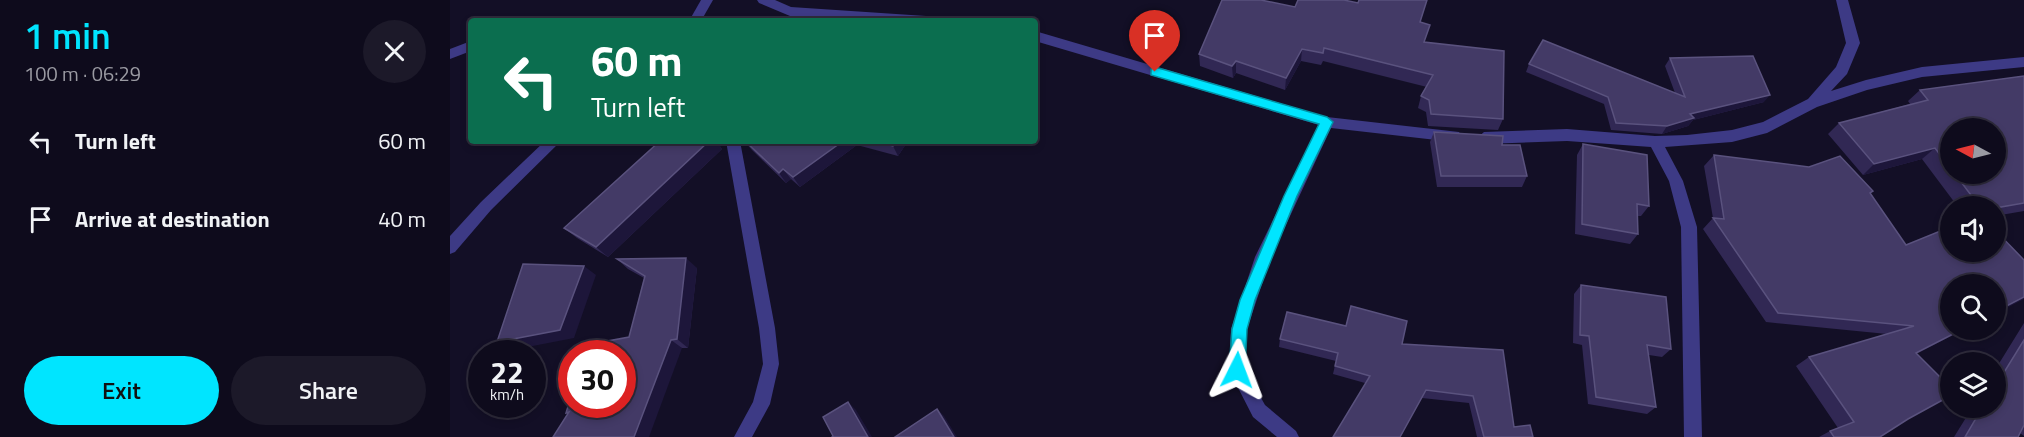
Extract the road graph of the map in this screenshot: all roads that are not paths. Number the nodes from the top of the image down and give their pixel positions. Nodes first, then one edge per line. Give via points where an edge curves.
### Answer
1 (707, 0) edge
2 (763, 0) edge
3 (1842, 0) edge
4 (699, 18) edge
5 (885, 18) edge
6 (1038, 37) edge
7 (468, 47) edge
8 (450, 54) edge
9 (2024, 62) edge
10 (1812, 104) junction
11 (1327, 122) junction
12 (1655, 142) junction
13 (551, 144) edge
14 (734, 144) edge
15 (450, 247) edge
16 (743, 437) edge
17 (1290, 437) edge
18 (1693, 437) edge

1 - 4 street
2 - 5 street via 790,11
3 - 10 street via 1853,43 1842,70
6 - 11 street
7 - 8 street
9 - 10 street via 1922,72 1866,85
10 - 12 street via 1767,127 1709,139
11 - 12 street via 1493,139 1567,135
11 - 17 street via 1263,257 1239,329 1237,370 1259,411
12 - 18 street via 1676,181 1689,227
13 - 15 street
14 - 16 street via 771,364 762,404

